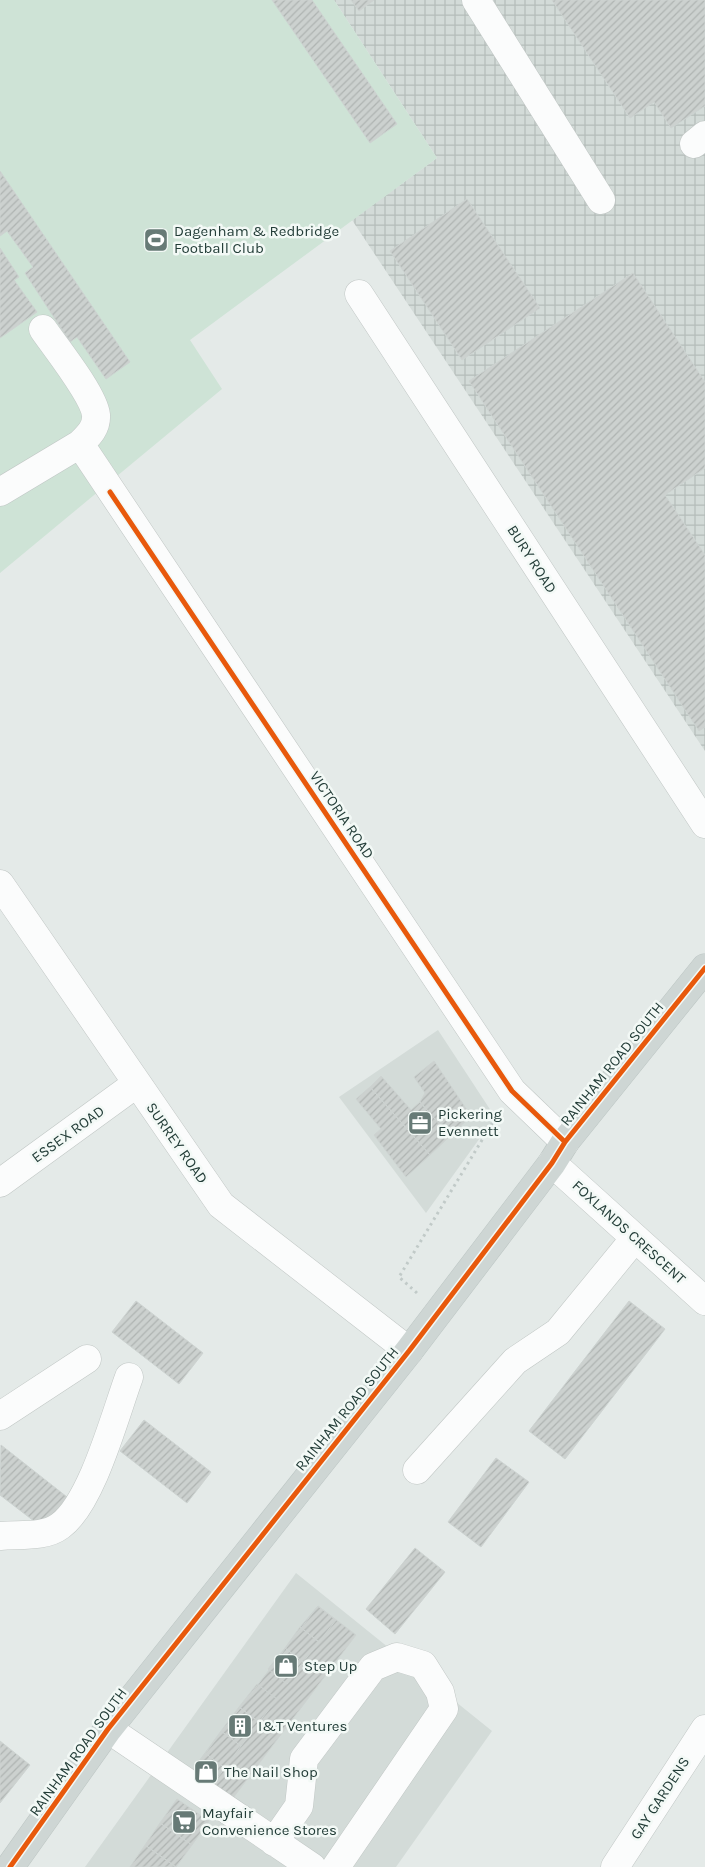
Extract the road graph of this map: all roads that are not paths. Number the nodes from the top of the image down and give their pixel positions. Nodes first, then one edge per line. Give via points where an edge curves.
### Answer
1 (476, 0) edge
2 (601, 200) dead end
3 (359, 294) dead end
4 (43, 329) dead end
5 (80, 444) junction
6 (0, 492) edge
7 (705, 824) edge
8 (0, 884) edge
9 (705, 968) edge
10 (136, 1084) junction
11 (559, 1152) junction
12 (0, 1183) edge
13 (635, 1238) junction
14 (705, 1300) edge
15 (409, 1351) junction
16 (87, 1359) dead end
17 (129, 1377) dead end
18 (0, 1416) edge
19 (417, 1470) dead end
20 (0, 1536) edge
21 (108, 1729) junction
22 (705, 1729) edge
23 (274, 1842) junction
24 (10, 1867) edge
25 (312, 1867) edge
26 (336, 1867) edge
27 (615, 1867) edge

1 - 2 street
3 - 7 street, BURY ROAD
4 - 5 street via 88,394 96,415 93,431
5 - 6 street
5 - 11 street, VICTORIA ROAD via 512,1091
8 - 10 street, SURREY ROAD
9 - 11 main road, RAINHAM ROAD SOUTH
10 - 12 street, ESSEX ROAD
10 - 15 street, SURREY ROAD via 221,1205
11 - 13 street, FOXLANDS CRESCENT
11 - 15 main road, RAINHAM ROAD SOUTH
13 - 14 street, FOXLANDS CRESCENT
13 - 19 street via 558,1332 515,1362
15 - 21 main road, RAINHAM ROAD SOUTH
16 - 18 street
17 - 20 street via 85,1495 69,1517 60,1527 41,1534
21 - 23 street
21 - 24 main road, RAINHAM ROAD SOUTH
22 - 27 street, GAY GARDENS
23 - 25 street
23 - 26 street via 299,1806 304,1759 374,1666 397,1657 422,1665 440,1692 444,1709

